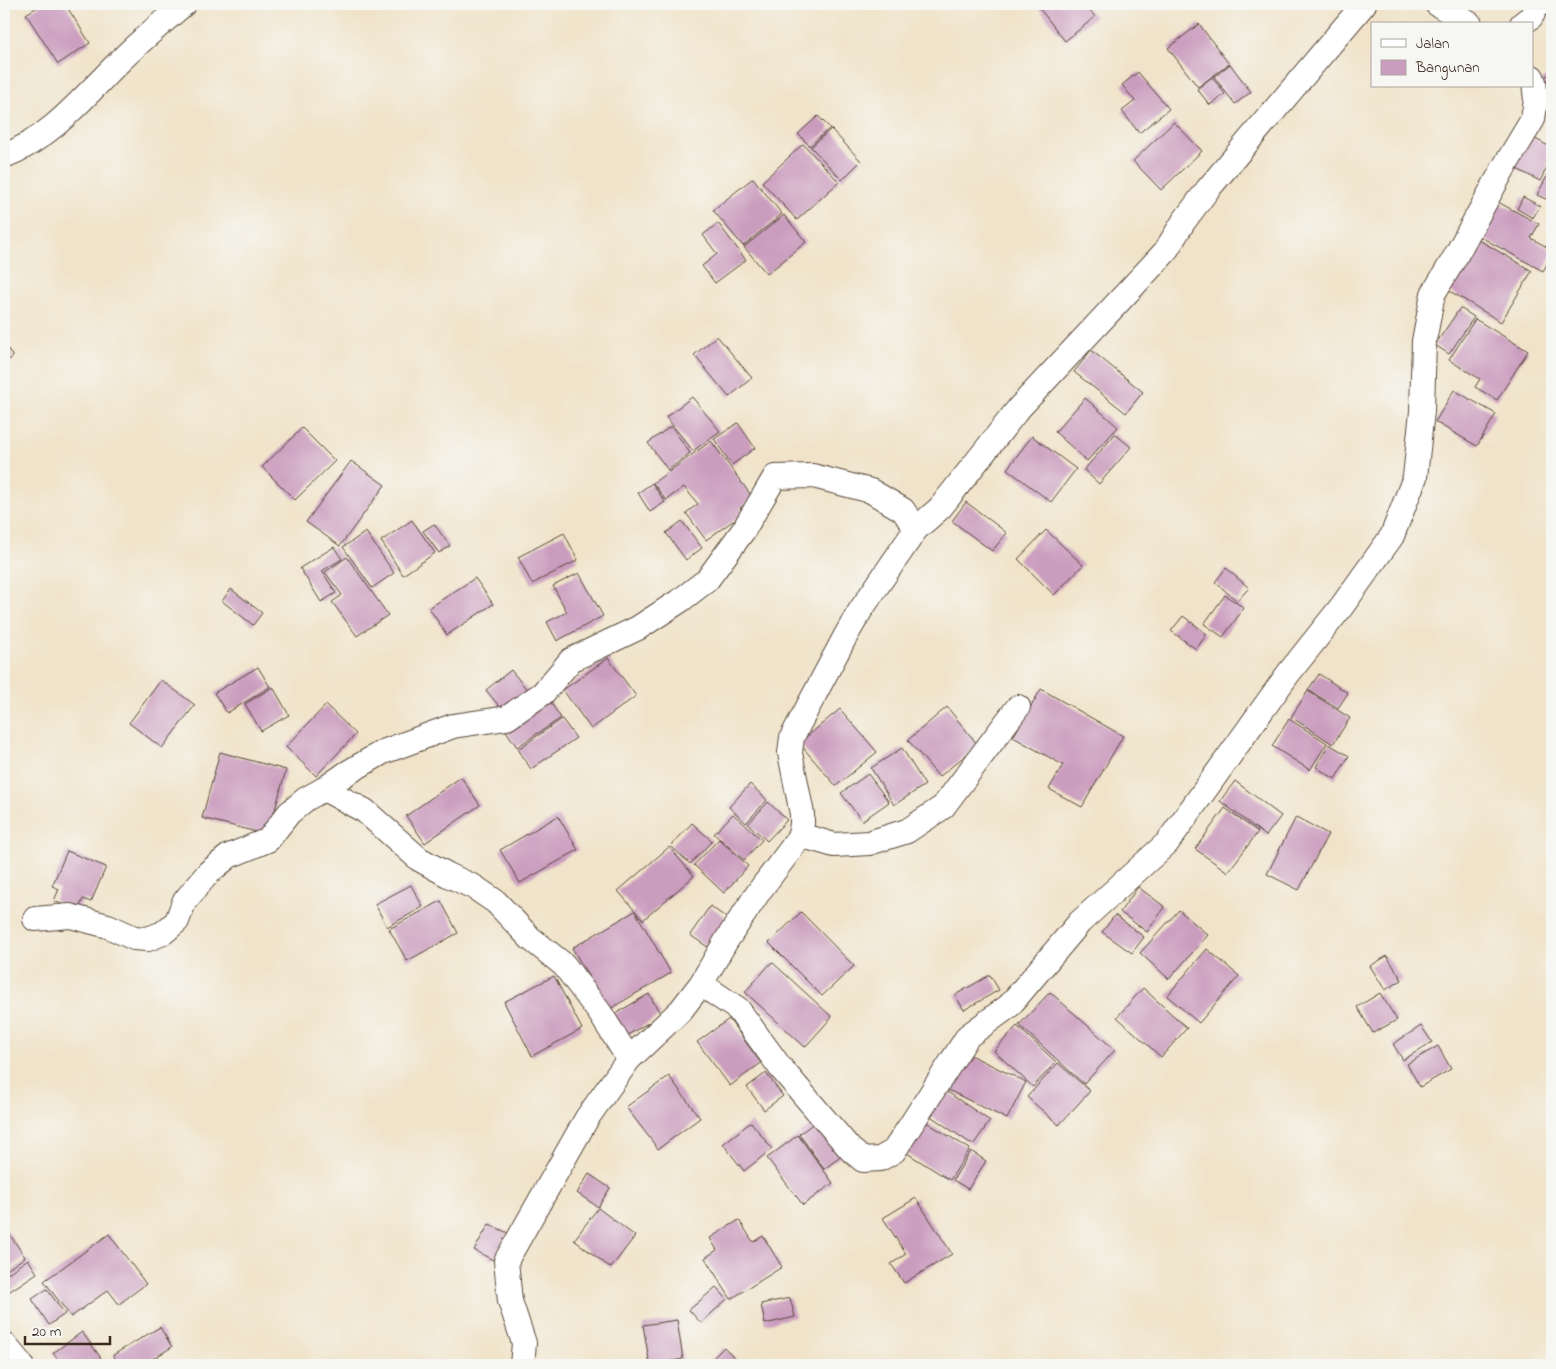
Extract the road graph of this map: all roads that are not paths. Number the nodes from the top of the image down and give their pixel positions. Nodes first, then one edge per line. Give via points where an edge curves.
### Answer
1 (184, 4) edge
2 (1364, 4) edge
3 (1437, 4) edge
4 (1541, 4) edge
5 (1467, 22) edge
6 (1525, 22) edge
7 (1534, 82) edge
8 (4, 156) edge
9 (916, 529) junction
10 (1018, 707) dead end
11 (324, 789) junction
12 (800, 835) junction
13 (35, 919) dead end
14 (701, 984) junction
15 (629, 1059) junction
16 (4, 1347) edge
17 (19, 1365) edge
18 (522, 1365) edge

1 - 8 street via 36,141
2 - 9 street via 1208,190 1165,252 1019,408 940,508
3 - 5 street
4 - 6 street
7 - 14 street via 1534,119 1432,294 1424,341 1416,477 1392,536 1167,843 1080,922 1009,1006 968,1036 894,1151 880,1159 864,1160 850,1149 780,1067 738,1009
9 - 11 street via 903,510 871,491 812,476 775,477 743,531 707,580 681,600 638,628 571,660 542,693 507,718 453,726 383,752
9 - 12 street via 853,624 792,737 790,754 802,814
10 - 12 street via 943,807 907,831 861,844 834,845
11 - 13 street via 289,812 268,840 229,856 209,872 184,902 177,921 163,933 148,939 134,938 108,926 70,916
11 - 15 street via 365,811 419,858 496,902 530,938 564,965
12 - 14 street via 760,890
14 - 15 street via 681,1010
15 - 18 street via 587,1118 506,1260 510,1300 524,1344
16 - 17 street

